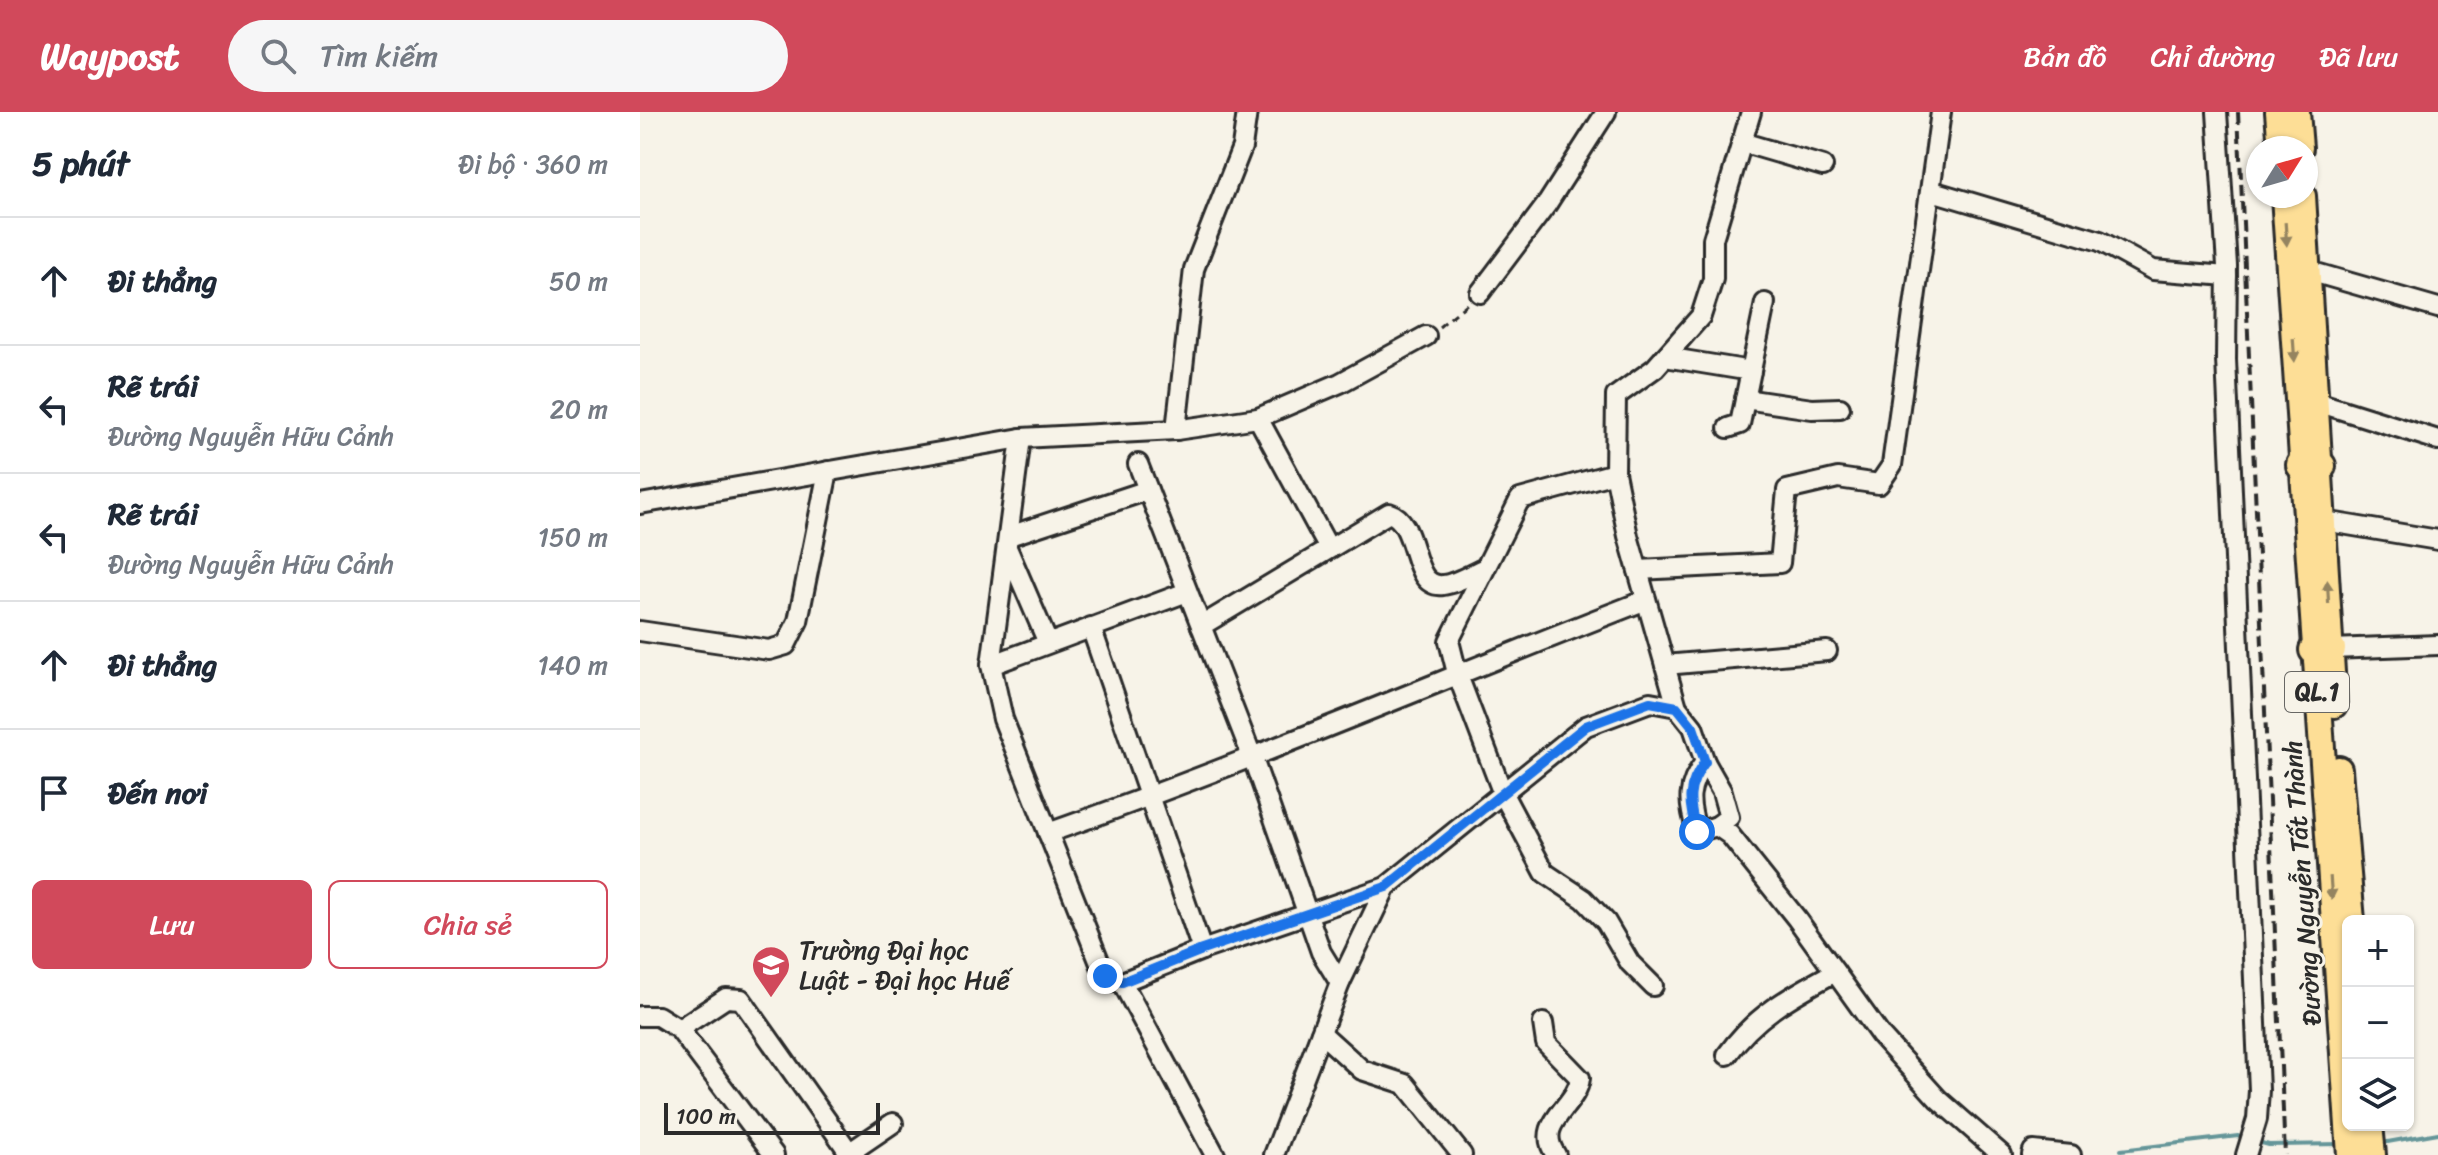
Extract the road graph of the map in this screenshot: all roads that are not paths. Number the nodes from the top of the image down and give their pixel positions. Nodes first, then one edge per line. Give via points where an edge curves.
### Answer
1 (1247, 112) edge
2 (1606, 112) edge
3 (1751, 112) edge
4 (1941, 112) edge
5 (2217, 112) edge
6 (2278, 112) edge
7 (2297, 112) edge
8 (2280, 136) edge
9 (2299, 136) edge
10 (1741, 142) junction
11 (1823, 166) dead end
12 (1932, 191) junction
13 (2286, 208) edge
14 (2302, 208) edge
15 (2299, 272) junction
16 (2227, 276) junction
17 (1480, 293) road end
18 (1765, 303) dead end
19 (2438, 308) edge
20 (1426, 336) road end
21 (1665, 357) junction
22 (1751, 371) junction
23 (1745, 399) junction
24 (2317, 402) junction
25 (1840, 408) dead end
26 (1258, 418) junction
27 (1728, 428) dead end
28 (1176, 430) junction
29 (2437, 435) edge
30 (1021, 438) junction
31 (1138, 464) dead end
32 (2311, 466) junction
33 (828, 471) junction
34 (1615, 473) junction
35 (1148, 490) junction
36 (640, 504) edge
37 (2324, 521) junction
38 (2438, 540) edge
39 (1008, 542) junction
40 (1328, 547) junction
41 (1485, 568) junction
42 (1638, 570) junction
43 (1187, 592) junction
44 (1646, 600) junction
45 (1201, 626) junction
46 (1091, 627) junction
47 (640, 631) edge
48 (1048, 643) junction
49 (2438, 645) edge
50 (2322, 649) junction
51 (1827, 651) dead end
52 (991, 665) junction
53 (1665, 665) junction
54 (1457, 673) junction
55 (1677, 707) junction
56 (1253, 759) junction
57 (1705, 762) junction
58 (1503, 794) junction
59 (1150, 798) junction
60 (1717, 826) junction
61 (1048, 833) junction
62 (1386, 887) junction
63 (1307, 914) junction
64 (2351, 915) edge
65 (1202, 950) junction
66 (1835, 972) junction
67 (1122, 982) junction
68 (1340, 983) junction
69 (1653, 986) dead end
70 (640, 1016) edge
71 (1543, 1023) dead end
72 (679, 1029) junction
73 (1321, 1033) junction
74 (1727, 1055) dead end
75 (2343, 1059) edge
76 (893, 1123) dead end
77 (2348, 1131) edge
78 (2371, 1131) edge
79 (848, 1154) edge
80 (2033, 1154) edge
81 (774, 1155) edge
82 (1215, 1155) edge
83 (1275, 1155) edge
84 (1462, 1155) edge
85 (1556, 1155) edge
86 (2002, 1155) edge
87 (2071, 1155) edge
88 (2246, 1155) edge
89 (2350, 1155) edge
90 (2373, 1155) edge

1 - 28 street via 1242,147 1194,269
2 - 17 street via 1547,204
3 - 10 street
4 - 12 street
5 - 16 street
6 - 8 main road
7 - 9 main road
10 - 11 street
10 - 21 street via 1713,239 1713,279 1701,316
12 - 16 street via 2100,241 2153,270
12 - 42 street via 1892,465 1886,477 1879,484 1838,478 1787,490 1780,563
13 -> 15 main road, QL.1
14 - 15 main road, QL.1
15 - 19 street
15 - 24 main road, Đường Nguyễn Tất Thành / QL.1
15 -> 32 main road, Đường Nguyễn Tất Thành / QL.1
16 - 88 street via 2226,359 2258,1063 2257,1119
18 - 22 street
20 - 26 street via 1340,383
21 - 22 street
21 - 34 street via 1616,396
22 - 23 street
23 - 25 street
23 - 27 street via 1740,424
24 - 29 street
24 - 32 main road, Đường Nguyễn Tất Thành / QL.1
26 - 28 street
26 - 40 street
28 - 30 street
30 - 33 street
30 - 39 street
31 - 35 street
32 - 37 main road, Đường Nguyễn Tất Thành / QL.1
32 - 50 main road, Đường Nguyễn Tất Thành / QL.1
33 - 36 street
33 - 47 street via 798,621 786,645 769,650
34 - 41 street via 1520,499
34 - 42 street
35 - 39 street
35 - 43 street
37 - 38 street
50 -> 37 main road, Đường Nguyễn Tất Thành / QL.1
39 - 48 street
39 - 52 street
40 - 41 street via 1389,513 1406,525 1421,572 1433,583 1442,585
40 - 45 street
41 - 54 street via 1449,641
42 - 44 street
43 - 45 street
43 - 46 street
44 - 53 street
44 - 54 street
45 - 56 street
46 - 48 street
46 - 59 street
48 - 52 street
49 - 50 street
50 - 64 main road, Đường Nguyễn Tất Thành / QL.1
50 -> 75 main road, Đường Nguyễn Tất Thành / QL.1
51 - 53 street
52 - 61 street via 1003,719
53 - 55 street
54 - 56 street
54 - 58 street
55 - 57 street via 1693,727
55 - 58 street via 1650,702 1586,726
56 - 59 street
56 - 63 street
57 - 60 street via 1729,817
57 - 60 street via 1692,779 1688,804 1697,832
58 - 62 street
58 - 69 street via 1545,873 1584,899 1606,922 1630,963
59 - 61 street
59 - 65 street
60 - 66 street via 1730,835
61 - 67 street via 1099,966 1113,982
62 - 63 street
62 - 68 street
63 - 65 street
63 - 68 street
65 - 67 street
66 - 74 street via 1772,1008 1742,1033
66 - 86 street via 1881,1036 1938,1099
67 - 82 street
68 - 73 street
70 - 72 street via 658,1016
71 - 85 street via 1546,1043 1580,1078 1550,1129
72 - 79 street via 726,998 741,999
72 - 81 street
73 - 83 street
73 - 84 street via 1362,1070 1405,1084
76 - 79 street
77 - 89 main road, Đường Nguyễn Tất Thành / QL.1
78 - 90 main road
80 - 87 street

